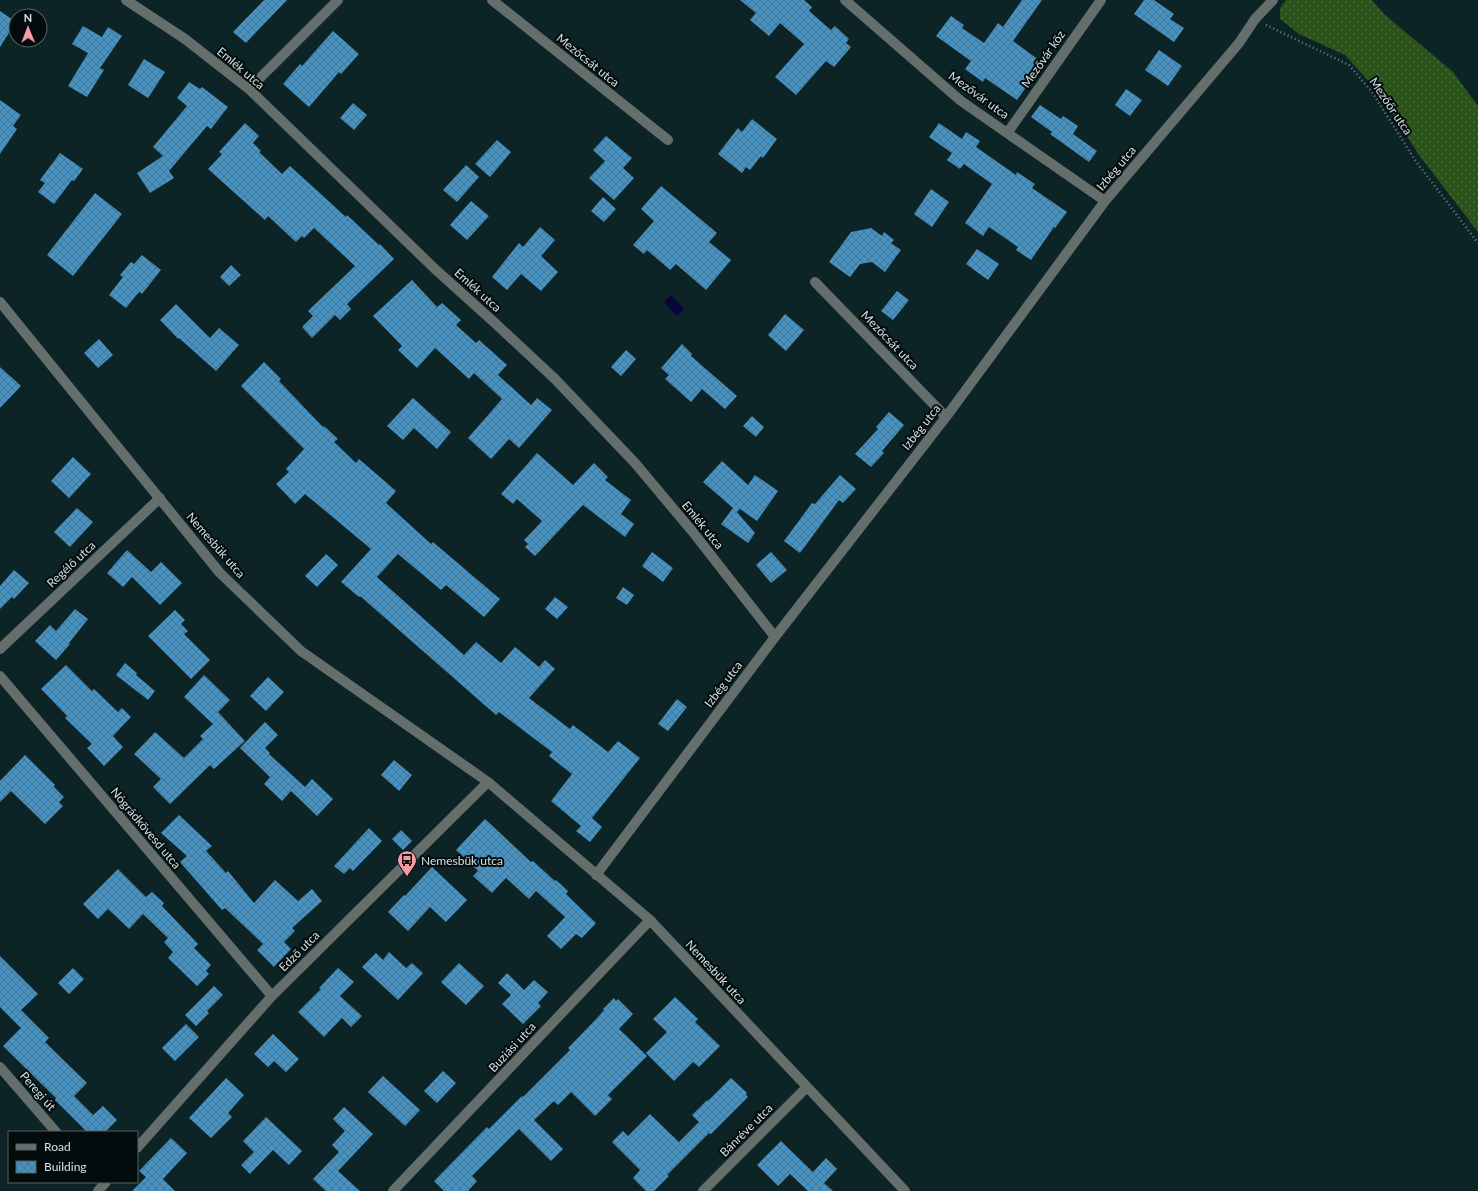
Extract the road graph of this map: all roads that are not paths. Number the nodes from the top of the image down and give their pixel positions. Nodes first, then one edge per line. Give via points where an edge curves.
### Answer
1 (126, 0) edge
2 (338, 0) edge
3 (492, 0) edge
4 (844, 0) edge
5 (1101, 0) edge
6 (1273, 0) edge
7 (249, 89) junction
8 (1008, 132) junction
9 (668, 140) dead end
10 (1105, 200) junction
11 (815, 282) dead end
12 (0, 302) edge
13 (946, 417) junction
14 (160, 498) junction
15 (774, 637) junction
16 (0, 649) edge
17 (0, 676) edge
18 (488, 782) junction
19 (596, 875) junction
20 (650, 920) junction
21 (272, 996) junction
22 (0, 1067) edge
23 (807, 1087) junction
24 (55, 1131) edge
25 (138, 1147) edge
26 (393, 1191) edge
27 (703, 1191) edge
28 (906, 1191) edge

1 - 7 street, Emlék utca via 185,39
2 - 7 street
3 - 9 street, Mezőcsát utca
4 - 8 street, Mezővár utca via 961,101
5 - 8 street, Mezővár köz
6 - 10 street, Izbég utca
7 - 15 street, Emlék utca via 560,385 635,463 692,531
8 - 10 street, Mezővár utca
10 - 13 street, Izbég utca
11 - 13 street, Mezőcsát utca
12 - 14 street, Nemesbük utca
13 - 15 street, Izbég utca
14 - 16 street, Regélő utca
14 - 18 street, Nemesbük utca via 220,573 301,651
15 - 19 street, Izbég utca
17 - 21 street, Nógrádkövesd utca
18 - 19 street, Nemesbük utca
18 - 21 street, Edző utca
19 - 20 street, Nemesbük utca
20 - 23 street, Nemesbük utca
20 - 26 street, Buziási utca
21 - 25 street, Edző utca
22 - 24 street, Peregi út
23 - 27 street, Bánréve utca
23 - 28 street, Nemesbük utca

